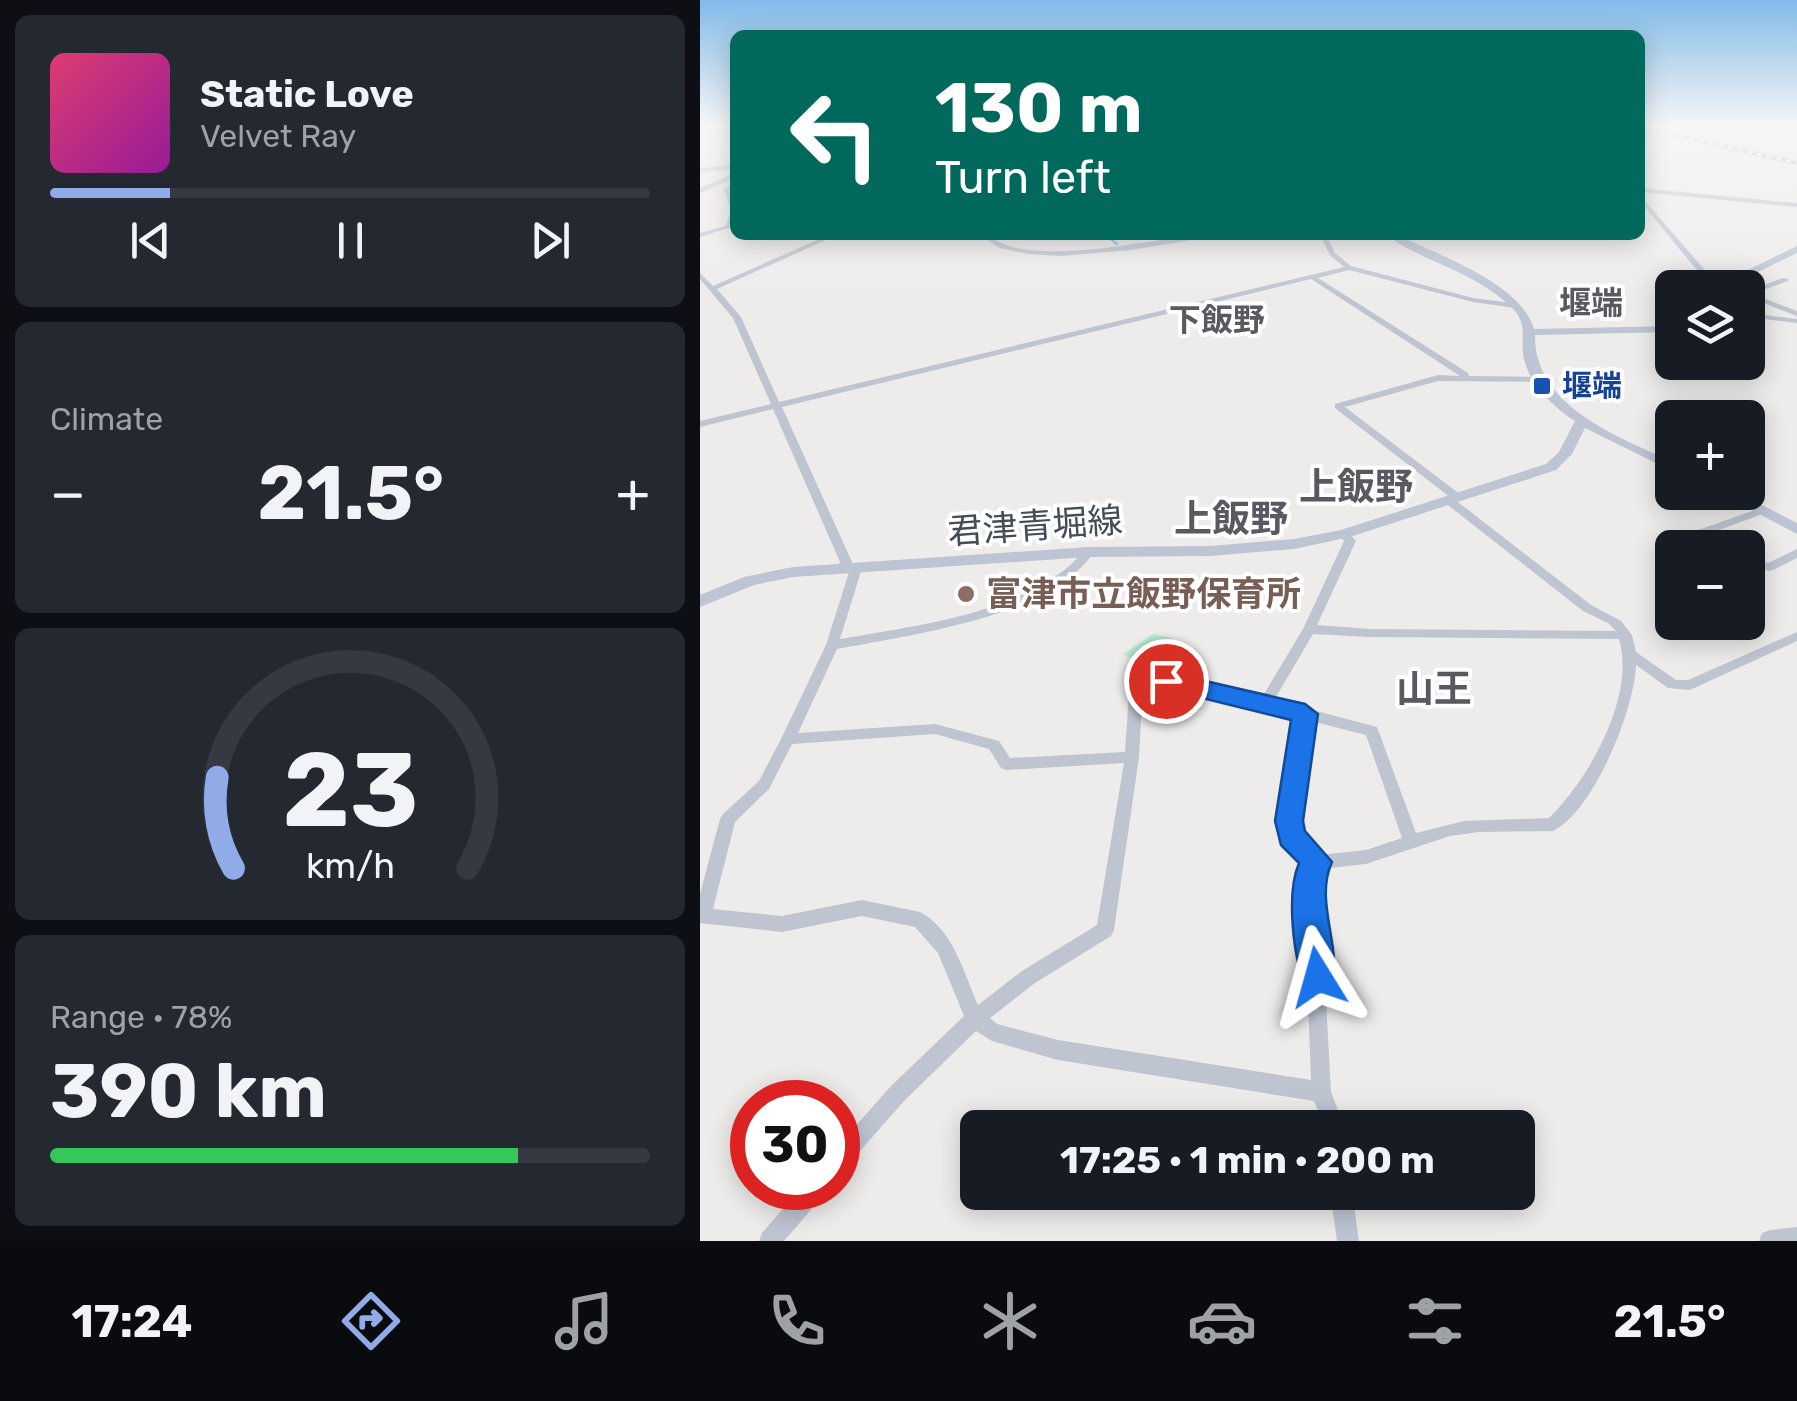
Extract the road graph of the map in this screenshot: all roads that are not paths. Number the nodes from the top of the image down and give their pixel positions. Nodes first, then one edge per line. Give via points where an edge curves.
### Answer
1 (1645, 193) edge
2 (1645, 199) edge
3 (1797, 205) edge
4 (730, 224) edge
5 (700, 235) edge
6 (823, 240) edge
7 (988, 240) edge
8 (1171, 240) edge
9 (1325, 240) edge
10 (1400, 240) edge
11 (1797, 249) edge
12 (1349, 268) junction
13 (1701, 270) edge
14 (1753, 270) edge
15 (700, 275) edge
16 (1312, 277) junction
17 (1786, 280) dead end
18 (714, 288) junction
19 (1765, 288) edge
20 (1765, 300) edge
21 (1516, 306) junction
22 (1794, 311) edge
23 (1765, 314) edge
24 (1765, 317) edge
25 (1797, 321) edge
26 (1655, 330) edge
27 (1532, 332) junction
28 (1465, 375) junction
29 (1542, 379) junction
30 (776, 406) junction
31 (1581, 422) junction
32 (700, 424) edge
33 (1655, 458) edge
34 (1453, 498) junction
35 (1761, 511) joint
36 (1797, 529) edge
37 (1708, 530) edge
38 (1344, 534) junction
39 (1089, 552) junction
40 (1797, 554) edge
41 (1765, 566) edge
42 (850, 568) junction
43 (700, 601) edge
44 (1309, 629) junction
45 (1626, 635) junction
46 (1797, 636) edge
47 (832, 645) junction
48 (1632, 655) junction
49 (1264, 704) junction
50 (1305, 714) junction
51 (788, 738) junction
52 (1132, 757) junction
53 (1412, 842) junction
54 (1318, 862) junction
55 (702, 915) edge
56 (973, 1016) junction
57 (1321, 1092) junction
58 (1328, 1110) edge
59 (860, 1137) edge
60 (796, 1210) edge
61 (1344, 1210) edge
62 (1797, 1238) edge
63 (770, 1241) edge
64 (1348, 1241) edge
65 (1770, 1241) edge

1 - 3 street
2 - 13 street
4 - 5 street
6 - 18 street
7 - 8 street via 998,248 1046,253
9 - 12 street
10 - 21 main road
11 - 14 main road
12 - 16 street
12 - 21 street
15 - 18 street
16 - 28 street
16 - 30 street
17 - 19 street
18 - 30 street via 738,317
20 - 22 street
21 - 27 main road
22 - 23 street
24 - 25 street
26 - 27 main road
27 - 29 main road via 1530,361
28 - 29 street
28 - 34 street via 1338,406
29 - 31 main road
30 - 32 street
30 - 42 street
31 - 33 main road
31 - 34 main road, 君津青堀線 via 1551,466
34 - 38 main road, 君津青堀線
34 - 45 street
35 - 36 main road
35 - 37 street
38 - 39 main road, 君津青堀線 via 1253,550
38 - 44 street via 1350,541
39 - 42 main road, 君津青堀線
39 - 47 street via 1048,584 988,613
40 - 41 street
42 - 43 main road, 君津青堀線 via 771,576
42 - 47 street
44 - 45 street
44 - 49 street
45 - 48 street
46 - 48 street via 1690,685 1673,685
47 - 51 street
48 - 53 street via 1616,728 1560,818 1552,824 1440,831
49 - 50 street
49 - 52 street via 1138,679
50 - 53 street via 1372,731
50 - 54 street via 1289,821 1292,837
51 - 52 street via 935,729 994,746 1006,764
51 - 55 street via 764,785 728,820
52 - 56 street via 1105,930
53 - 54 street via 1355,862
54 - 57 street via 1311,870 1310,916
55 - 56 street via 782,924 862,908 920,920 945,948
56 - 57 street via 1016,1042
56 - 59 street
57 - 58 street
60 - 63 street
61 - 64 street
62 - 65 street

